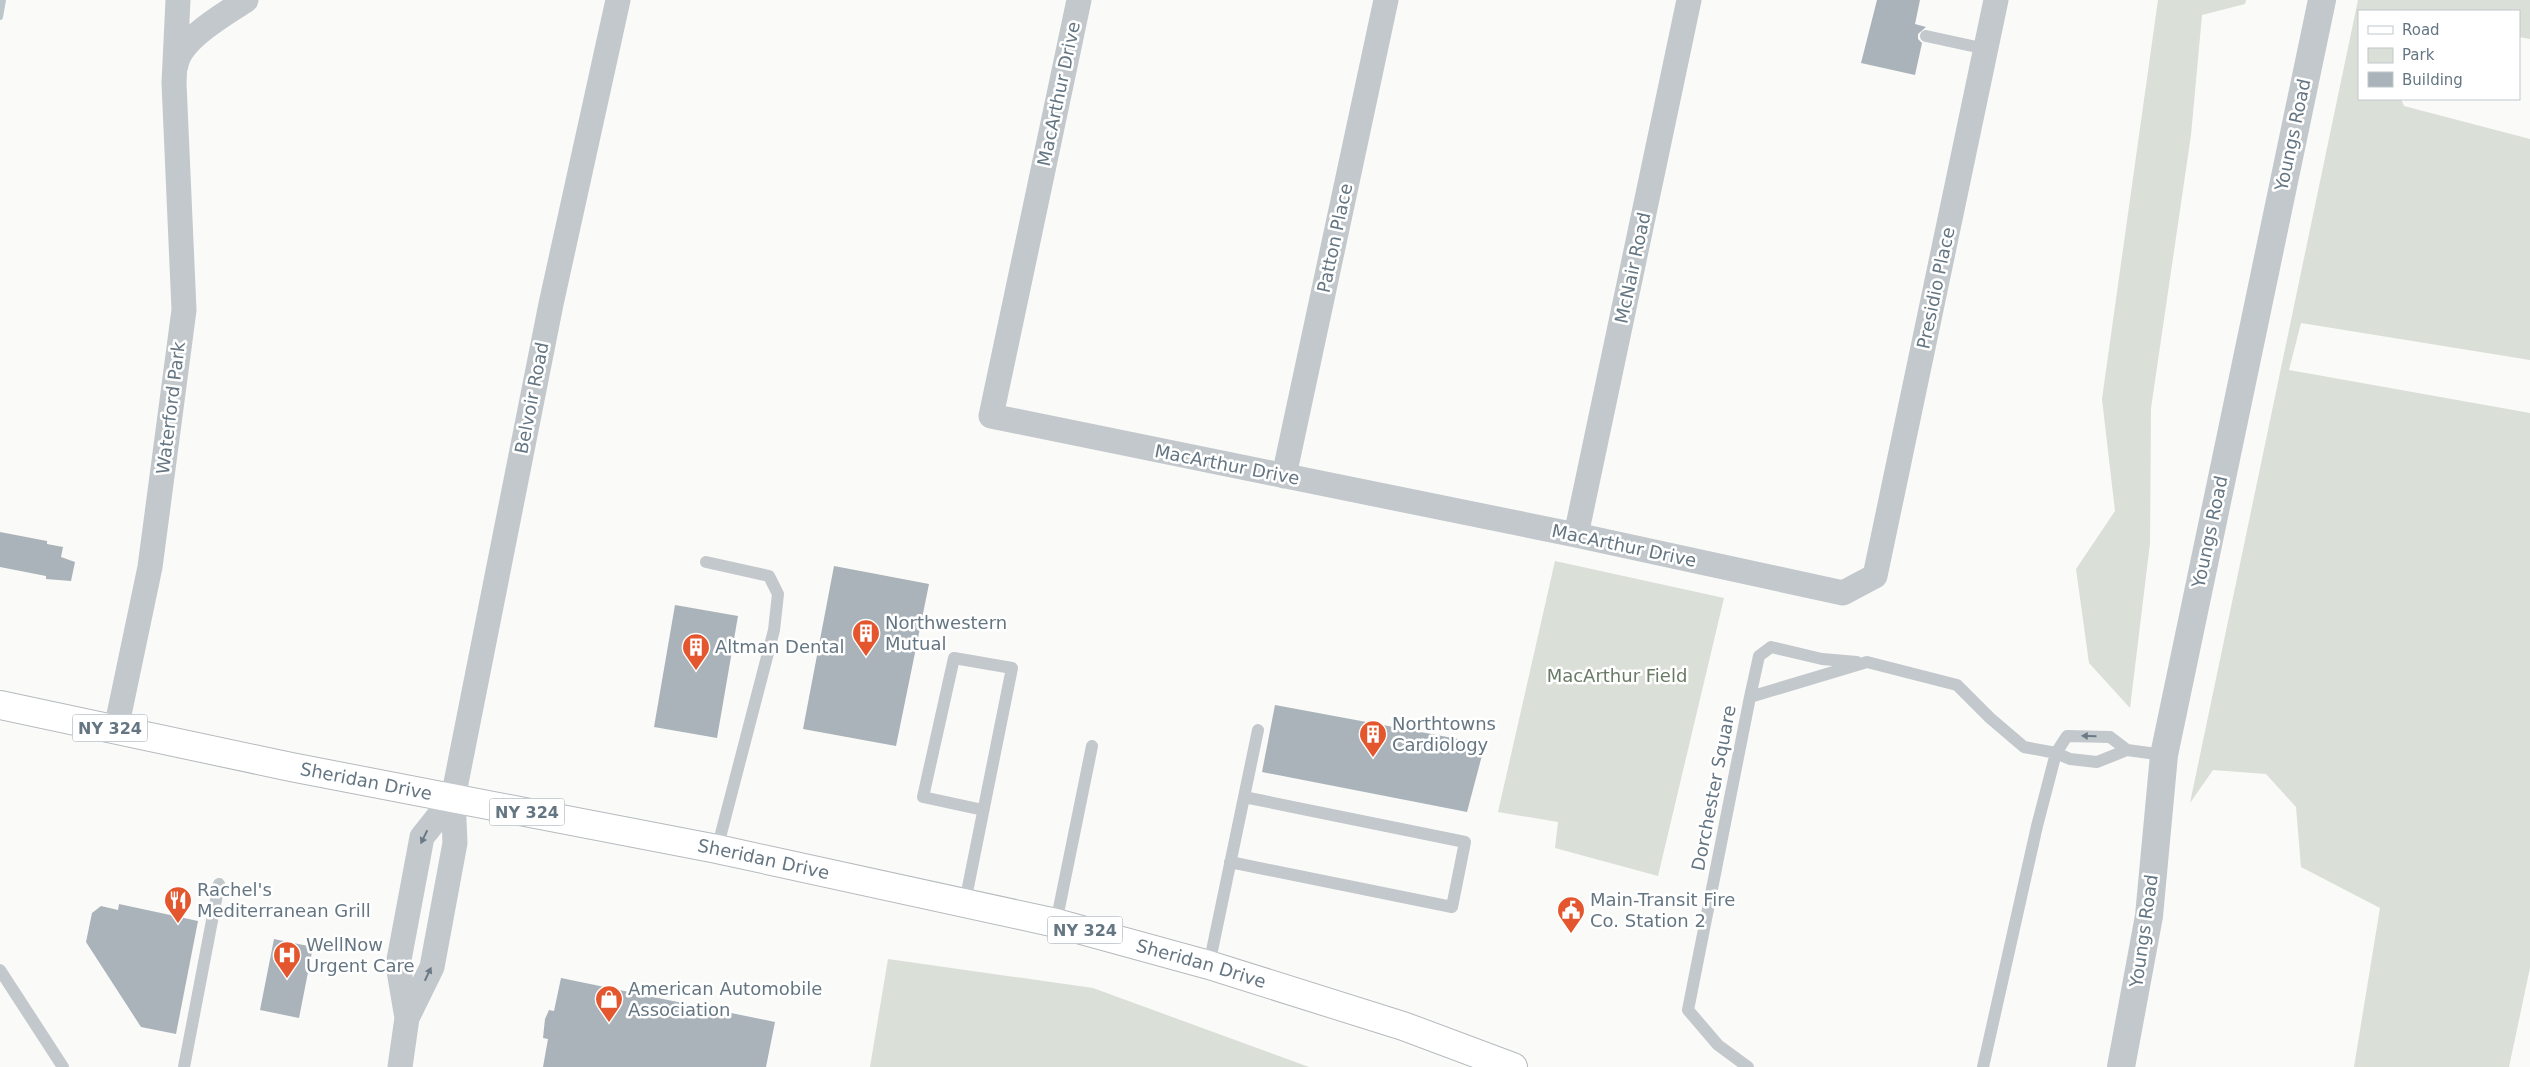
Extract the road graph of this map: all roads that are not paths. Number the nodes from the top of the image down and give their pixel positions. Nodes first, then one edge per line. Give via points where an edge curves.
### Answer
1 (178, 0) edge
2 (246, 0) edge
3 (618, 0) edge
4 (1079, 0) edge
5 (1386, 0) edge
6 (1689, 0) edge
7 (1996, 0) edge
8 (2322, 0) edge
9 (1926, 36) dead end
10 (1986, 49) junction
11 (174, 82) junction
12 (1284, 476) junction
13 (1576, 535) junction
14 (706, 562) dead end
15 (1875, 576) joint
16 (1867, 662) junction
17 (1750, 697) junction
18 (0, 705) edge
19 (116, 729) junction
20 (1258, 730) dead end
21 (1092, 746) dead end
22 (2127, 750) junction
23 (2056, 753) junction
24 (2164, 755) junction
25 (1244, 797) junction
26 (453, 798) junction
27 (983, 810) junction
28 (717, 849) junction
29 (1230, 862) junction
30 (219, 884) dead end
31 (965, 902) junction
32 (1056, 922) junction
33 (1209, 965) junction
34 (0, 970) edge
35 (407, 1018) junction
36 (63, 1067) edge
37 (184, 1067) edge
38 (400, 1067) edge
39 (1513, 1067) edge
40 (1748, 1067) edge
41 (1983, 1067) edge
42 (2121, 1067) edge

1 - 11 street, Waterford Park
2 - 11 street, Waterford Park via 208,25 177,55
3 - 26 street, Belvoir Road via 551,304
4 - 12 street, MacArthur Drive via 991,416
5 - 12 street, Patton Place
6 - 13 street, McNair Road
7 - 10 street, Presidio Place
8 - 24 street, Youngs Road
9 - 10 lane
10 - 15 street, Presidio Place
11 - 19 street, Waterford Park via 184,310 150,567
12 - 13 street, MacArthur Drive
13 - 15 street, MacArthur Drive via 1843,593
14 - 28 lane via 769,576 778,594 774,630
16 - 17 lane, Dorchester Square
16 - 17 lane, Dorchester Square via 1822,659 1771,647 1759,656
16 - 23 lane, Dorchester Square via 1957,685 2024,747
17 - 40 lane, Dorchester Square via 1688,1010 1718,1045
18 - 19 main road, Sheridan Drive / NY 324
19 - 26 main road, Sheridan Drive / NY 324
20 - 25 lane
21 - 32 lane
22 - 23 lane, Dorchester Square via 2097,762 2070,759
22 -> 23 lane, Dorchester Square via 2110,736 2067,736
22 - 24 lane, Dorchester Square
23 - 41 lane, Dorchester Square
24 - 42 street, Youngs Road via 2149,916
25 - 29 lane
25 - 29 lane via 1465,842 1452,907
26 - 28 main road, Sheridan Drive / NY 324
35 -> 26 street via 432,967 455,842
26 -> 35 street via 422,836 398,964
27 - 27 lane via 1012,668 954,658 923,797
27 - 31 lane
28 - 31 main road, Sheridan Drive / NY 324
29 - 33 lane
30 - 37 lane
31 - 32 main road, Sheridan Drive / NY 324
32 - 33 main road, Sheridan Drive / NY 324
33 - 39 main road, Sheridan Drive / NY 324 via 1403,1026
34 - 36 lane
35 - 38 street

